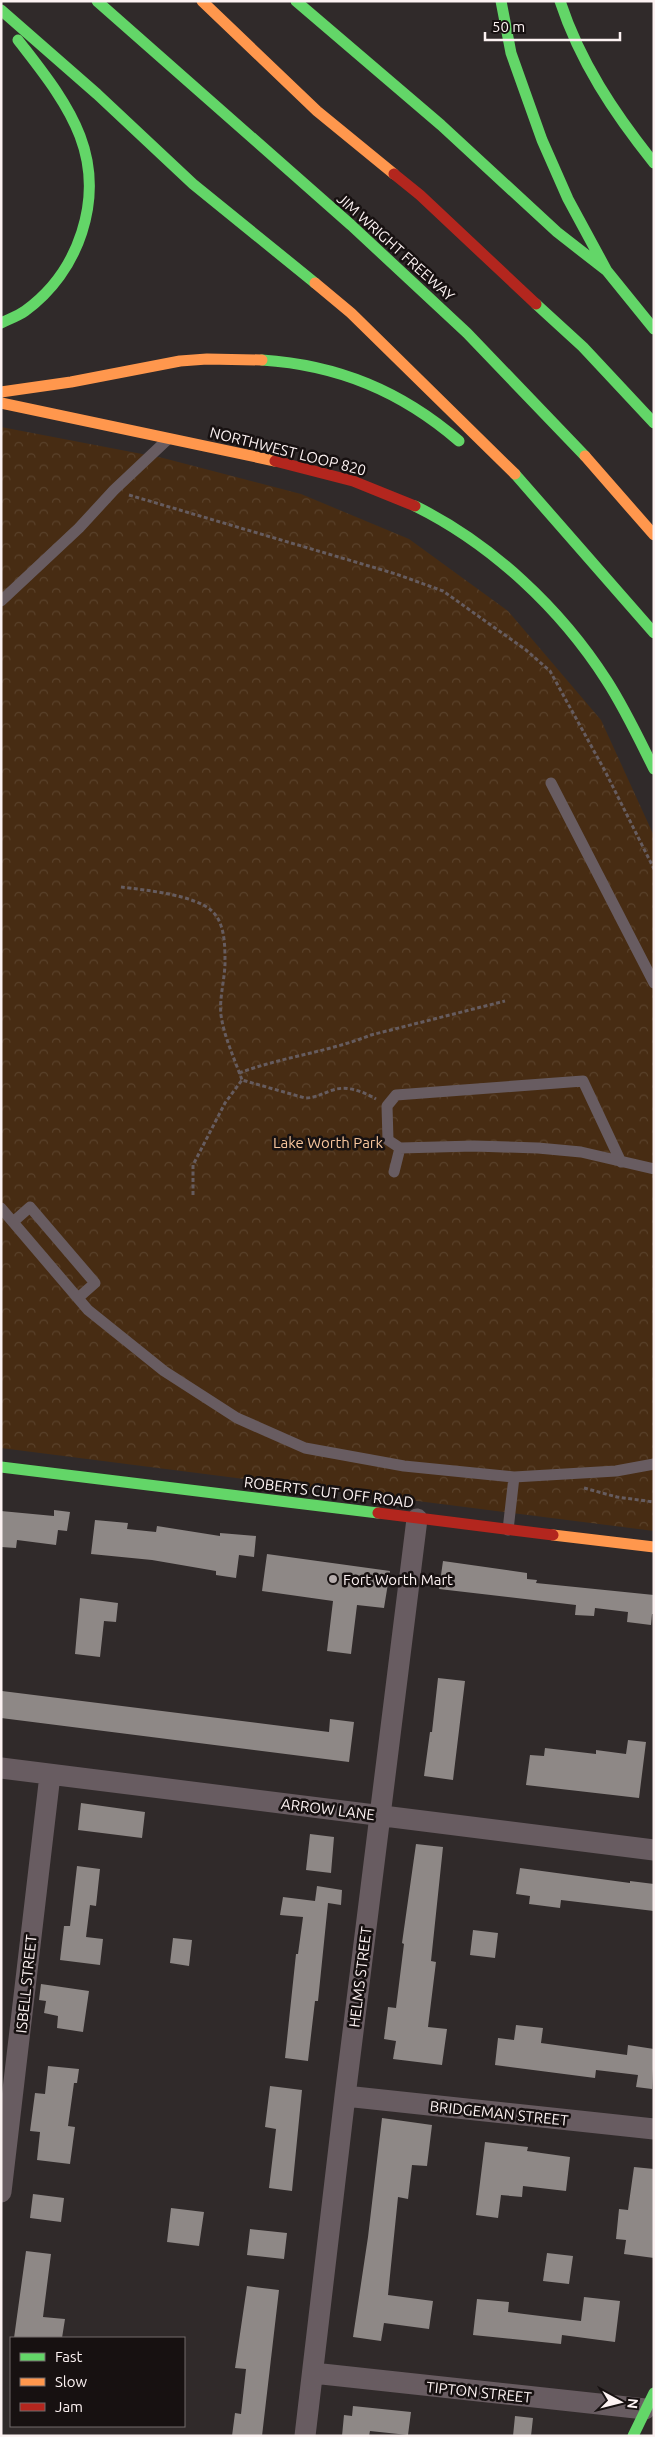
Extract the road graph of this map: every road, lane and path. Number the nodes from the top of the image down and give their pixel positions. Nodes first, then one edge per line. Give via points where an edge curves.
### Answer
1 (97, 1) edge
2 (202, 1) edge
3 (296, 1) edge
4 (501, 1) edge
5 (560, 1) edge
6 (1, 10) edge
7 (1, 17) edge
8 (654, 163) edge
9 (607, 271) junction
10 (1, 323) edge
11 (654, 329) edge
12 (1, 392) edge
13 (1, 403) edge
14 (654, 423) edge
15 (168, 439) junction
16 (520, 479) junction
17 (114, 490) junction
18 (654, 535) edge
19 (1, 601) edge
20 (654, 633) edge
21 (654, 769) edge
22 (551, 783) dead end
23 (654, 869) edge
24 (121, 888) dead end
25 (654, 983) edge
26 (504, 1000) dead end
27 (239, 1073) junction
28 (242, 1080) junction
29 (387, 1106) junction
30 (400, 1148) junction
31 (621, 1162) junction
32 (654, 1169) edge
33 (394, 1172) dead end
34 (193, 1195) dead end
35 (1, 1208) edge
36 (13, 1222) junction
37 (78, 1298) junction
38 (654, 1464) edge
39 (1, 1467) edge
40 (514, 1476) junction
41 (582, 1487) dead end
42 (654, 1502) edge
43 (418, 1518) junction
44 (508, 1530) junction
45 (654, 1547) edge
46 (1, 1768) edge
47 (50, 1774) junction
48 (380, 1815) junction
49 (654, 1850) edge
50 (345, 2096) junction
51 (654, 2129) edge
52 (1, 2192) edge
53 (312, 2373) junction
54 (650, 2401) edge
55 (305, 2436) edge
56 (633, 2436) edge

1 - 18 main road, JIM WRIGHT FREEWAY via 351,225 467,333 591,462
2 - 14 main road via 317,111 420,195 583,347
3 - 9 main road via 441,125 558,232
4 - 9 main road via 510,53 542,140 568,199
5 - 8 main road via 592,76 618,118
6 - 16 main road via 97,94 192,184 351,313
7 - 10 main road via 64,106 80,137 89,172 88,208 76,250 52,287 24,311
9 - 11 main road
12 - 16 main road via 51,386 180,361 275,361 353,378 398,397 475,453
13 - 15 main road, NORTHWEST LOOP 820
15 - 17 lane
15 - 21 main road, NORTHWEST LOOP 820 via 283,462 360,483 400,498 466,537 522,583 568,629 609,685
16 - 20 main road
17 - 19 lane via 79,528
17 - 23 path via 443,591 550,671
22 - 25 lane
24 - 27 path via 176,897 213,912 222,930 224,947 221,1014
26 - 27 path via 268,1062
27 - 28 path
28 - 29 path via 306,1098 316,1098 335,1089 361,1090
28 - 34 path via 225,1103 193,1165
29 - 30 lane via 388,1140
29 - 31 lane via 396,1095 583,1081
30 - 31 lane via 538,1148 581,1152
30 - 33 lane
31 - 32 lane
35 - 36 lane
36 - 37 lane
36 - 37 lane via 30,1207 96,1283
37 - 40 lane via 88,1310 164,1370 237,1418 305,1448 404,1466
38 - 40 lane via 616,1471
39 - 43 main road, ROBERTS CUT OFF ROAD
40 - 44 lane
41 - 42 path via 617,1497
43 - 44 main road, ROBERTS CUT OFF ROAD
43 - 48 street, HELMS STREET
44 - 45 main road, ROBERTS CUT OFF ROAD
46 - 47 street, ARROW LANE
47 - 48 street, ARROW LANE
47 - 52 street, ISBELL STREET
48 - 49 street, ARROW LANE
48 - 50 street, HELMS STREET
50 - 51 street, BRIDGEMAN STREET
50 - 53 street, HELMS STREET
53 - 54 street, TIPTON STREET
53 - 55 street, HELMS STREET
54 - 56 main road

